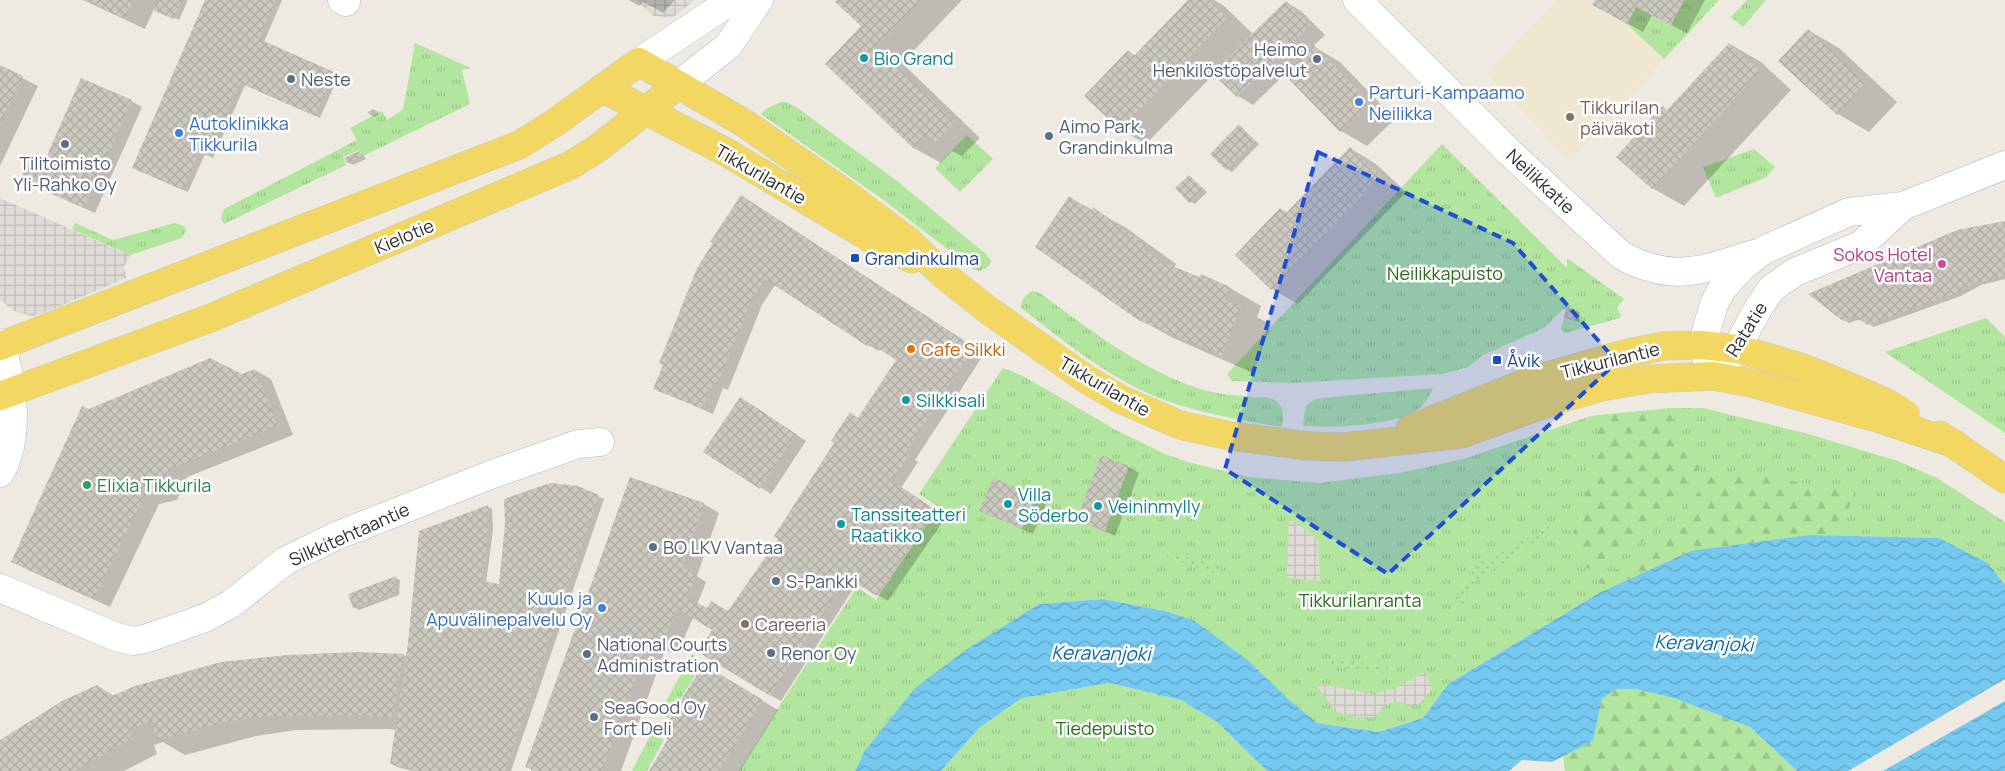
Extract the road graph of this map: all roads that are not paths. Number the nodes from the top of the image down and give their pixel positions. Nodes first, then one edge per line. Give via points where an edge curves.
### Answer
1 (732, 0) edge
2 (759, 0) edge
3 (1357, 0) edge
4 (639, 62) junction
5 (678, 85) junction
6 (602, 88) junction
7 (647, 111) junction
8 (2005, 165) edge
9 (1903, 206) junction
10 (1764, 250) junction
11 (945, 276) junction
12 (0, 345) edge
13 (1702, 345) junction
14 (1736, 349) junction
15 (1713, 376) junction
16 (6, 394) edge
17 (600, 442) dead end
18 (1377, 442) junction
19 (1955, 444) junction
20 (0, 473) edge
21 (2005, 479) edge
22 (0, 588) edge

1 - 4 street
2 - 5 street, Kielotie via 728,46
3 - 10 street, Neilikkatie via 1509,152 1621,255 1650,268 1686,272
4 - 5 main road, Tikkurilantie
4 - 6 main road
5 - 7 main road, Kielotie
5 - 11 main road, Tikkurilantie via 744,123 839,189 906,239
6 - 7 main road, Tikkurilantie
6 - 12 main road via 519,145
7 - 11 main road, Tikkurilantie via 726,152 870,238
7 - 16 main road, Kielotie via 571,165 213,316
8 - 9 street, Ratatie
9 - 10 street, Ratatie via 1850,212
9 - 14 street, Ratatie via 1861,245 1795,272 1772,288
10 - 13 street, Ratatie via 1742,267 1722,289
11 - 18 main road, Tikkurilantie via 1001,320 1089,381 1122,400 1180,425 1230,436 1309,446
12 - 16 street
13 - 14 main road, Tikkurilantie
13 - 15 street, Ratatie
13 - 18 main road, Tikkurilantie via 1663,346 1586,364 1530,381
14 - 15 street, Ratatie
14 - 19 main road, Tikkurilantie via 1803,368 1887,403
15 - 18 main road, Tikkurilantie via 1665,378 1601,387 1461,434
15 - 19 main road, Tikkurilantie via 1751,383 1877,418
16 - 20 street via 13,438
17 - 22 street, Silkkitehtaantie via 578,444 499,472 336,536 285,561 231,604 205,618 145,639 116,637
19 - 21 main road, Tikkurilantie

